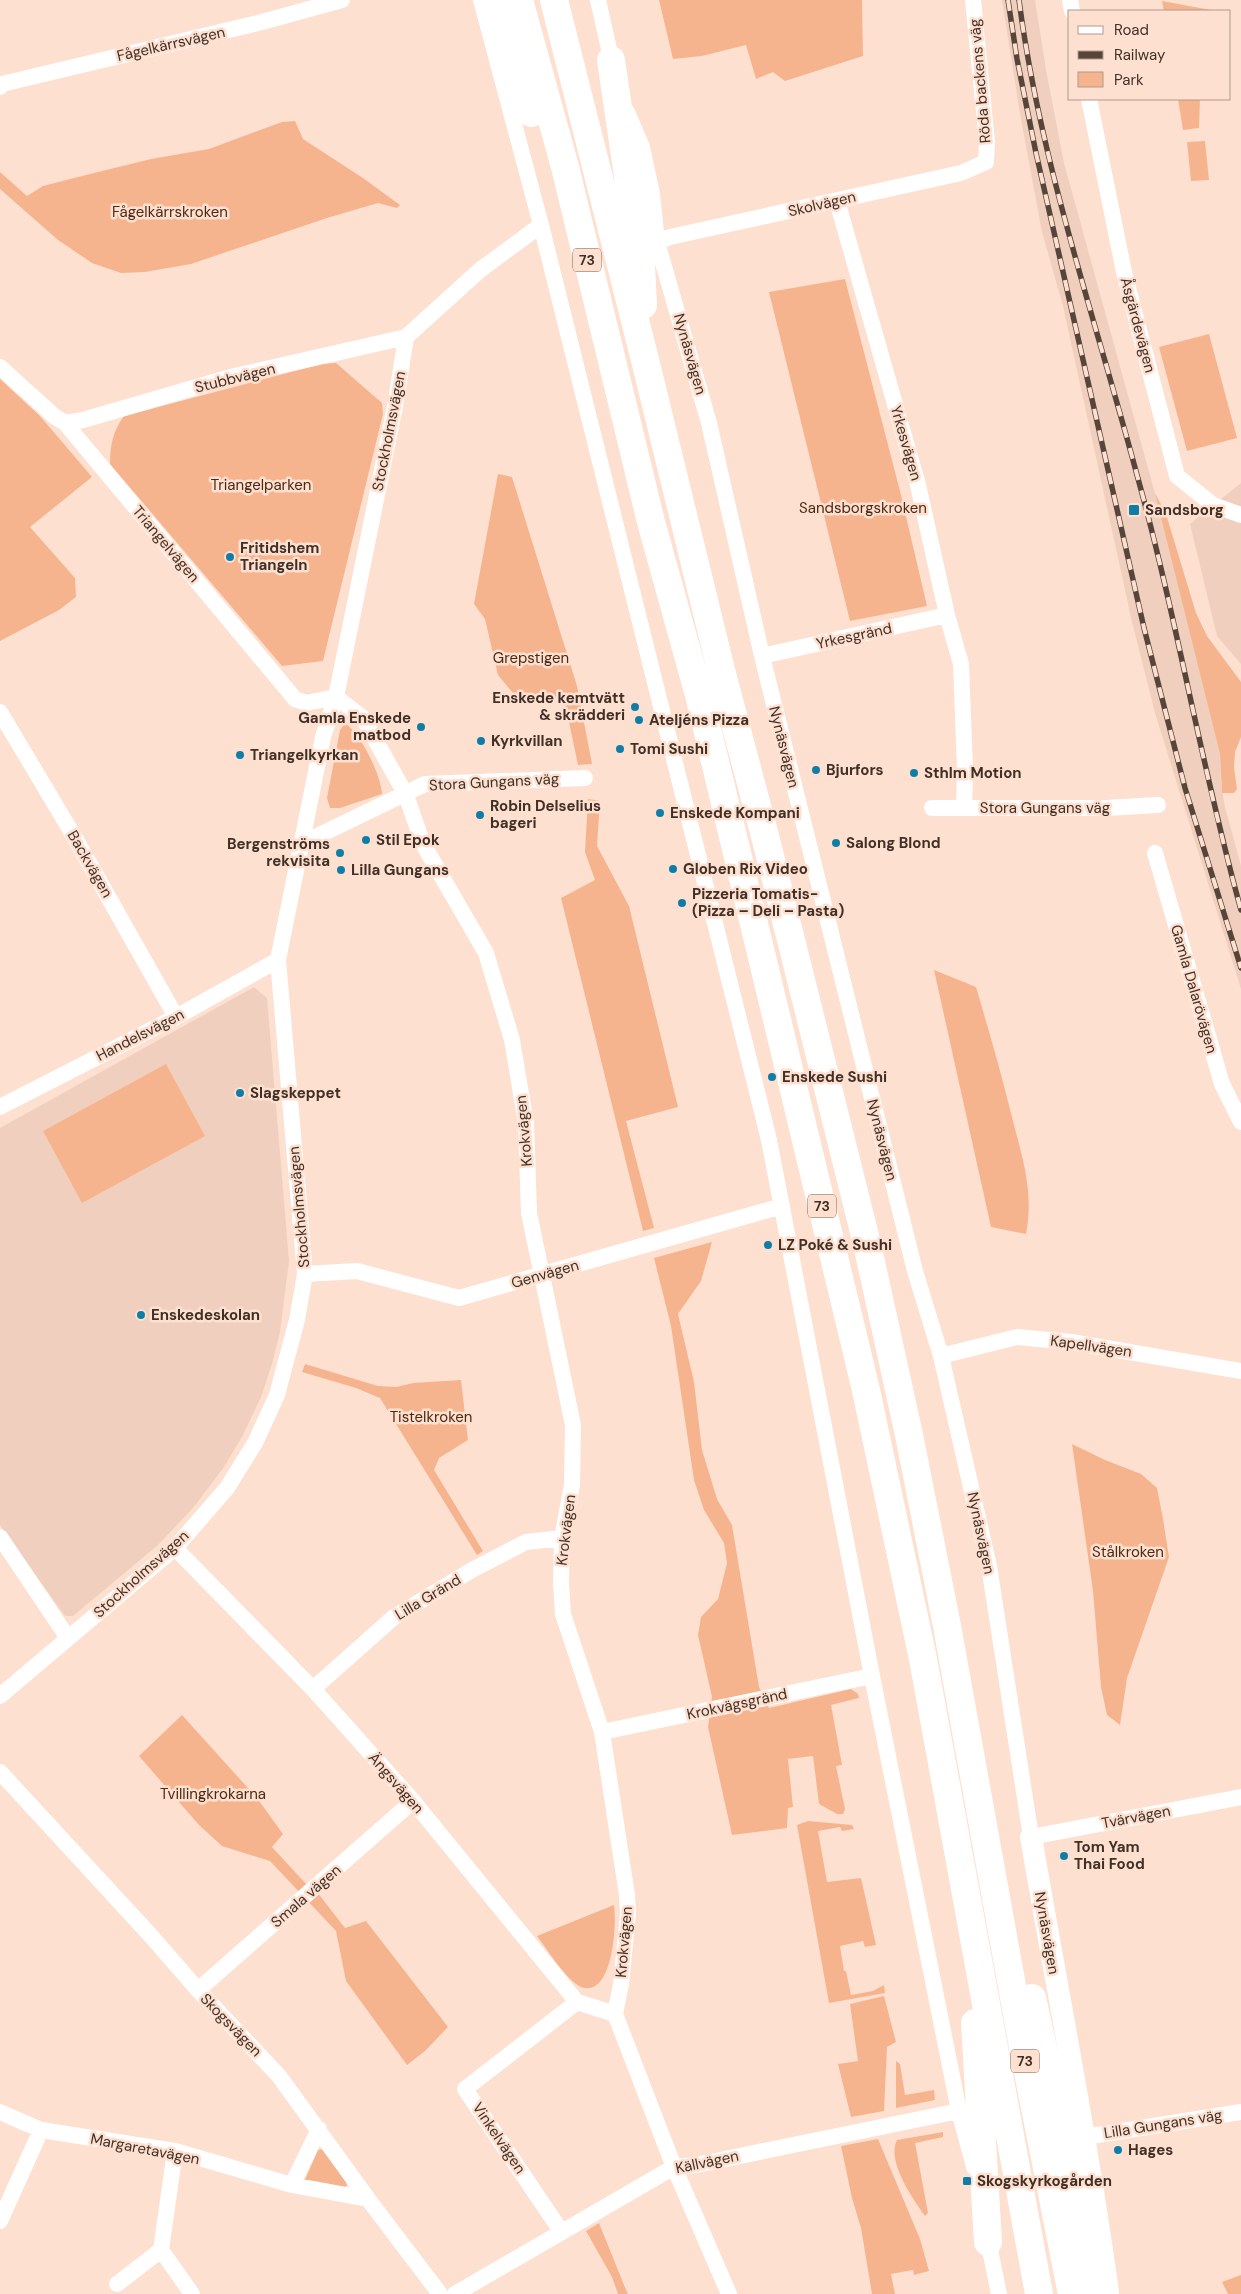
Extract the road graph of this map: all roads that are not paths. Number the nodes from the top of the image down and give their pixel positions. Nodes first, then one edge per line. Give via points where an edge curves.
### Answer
1 (342, 0) edge
2 (481, 0) edge
3 (498, 0) edge
4 (519, 0) edge
5 (554, 0) edge
6 (570, 0) edge
7 (598, 0) edge
8 (973, 0) edge
9 (611, 60) junction
10 (0, 86) edge
11 (1089, 100) edge
12 (580, 106) junction
13 (986, 162) joint
14 (837, 200) junction
15 (541, 225) junction
16 (657, 242) junction
17 (406, 337) junction
18 (646, 364) junction
19 (0, 367) edge
20 (65, 423) junction
21 (1241, 515) edge
22 (651, 522) junction
23 (947, 615) junction
24 (762, 656) junction
25 (336, 697) junction
26 (0, 712) edge
27 (585, 778) dead end
28 (406, 795) junction
29 (1158, 805) dead end
30 (932, 808) dead end
31 (964, 808) junction
32 (301, 844) junction
33 (1155, 853) dead end
34 (278, 960) junction
35 (176, 1017) junction
36 (0, 1107) edge
37 (1241, 1122) edge
38 (782, 1206) junction
39 (305, 1274) junction
40 (541, 1276) junction
41 (941, 1356) junction
42 (1241, 1371) edge
43 (0, 1537) edge
44 (562, 1538) junction
45 (175, 1548) junction
46 (68, 1638) junction
47 (872, 1676) junction
48 (313, 1689) junction
49 (0, 1696) edge
50 (602, 1732) junction
51 (0, 1772) edge
52 (1241, 1797) edge
53 (413, 1801) junction
54 (982, 1826) junction
55 (1031, 1837) junction
56 (967, 1896) junction
57 (198, 1990) junction
58 (577, 2002) junction
59 (615, 2014) junction
60 (959, 2111) junction
61 (0, 2112) edge
62 (1241, 2112) edge
63 (319, 2129) junction
64 (41, 2130) junction
65 (1085, 2137) junction
66 (175, 2151) junction
67 (674, 2167) junction
68 (292, 2185) junction
69 (368, 2199) junction
70 (0, 2221) edge
71 (561, 2231) junction
72 (988, 2242) junction
73 (162, 2250) junction
74 (117, 2284) dead end
75 (192, 2294) edge
76 (440, 2294) edge
77 (455, 2294) edge
78 (730, 2294) edge
79 (999, 2294) edge
80 (1039, 2294) edge
81 (1072, 2294) edge
82 (1097, 2294) edge
83 (1108, 2294) edge

1 - 10 street, Fågelkärrsvägen
2 - 15 street
3 - 22 highway via 547,170 610,420
4 - 22 highway, 73
5 - 12 highway, 73
6 - 12 highway via 582,52
7 - 9 street, Nynäsvägen
8 - 13 street, Röda backens väg via 987,142
9 - 16 street, Nynäsvägen via 621,100 642,147 652,194
9 - 18 highway via 641,265
11 - 21 street, Åsgärdevägen via 1124,272 1177,476 1214,505
12 - 18 highway, 73
13 - 14 street, Skolvägen via 961,173
14 - 16 street, Skolvägen
14 - 23 street, Yrkesvägen via 918,485
15 - 17 street via 480,270
15 - 38 street via 767,1131
16 - 24 street, Nynäsvägen via 709,423
17 - 20 street, Stubbvägen via 231,378
17 - 25 street, Stockholmsvägen
18 - 54 highway, 73 via 866,1244 909,1435
19 - 20 street, Triangelvägen
20 - 25 street, Triangelvägen via 295,700 306,703
22 - 56 highway, 73 via 699,695 866,1390 923,1659
23 - 24 street, Yrkesgränd
23 - 31 street, Yrkesvägen via 961,664
24 - 41 street, Nynäsvägen via 915,1271
25 - 28 street via 363,718
25 - 32 street, Stockholmsvägen via 323,737
26 - 35 street, Backvägen
27 - 28 street, Stora Gungans väg via 425,784
28 - 32 street
28 - 40 street, Krokvägen via 423,844 486,953 512,1040 526,1123 529,1213
29 - 31 street, Stora Gungans väg
30 - 31 street, Stora Gungans väg
32 - 34 street, Stockholmsvägen
33 - 37 street, Gamla Dalarövägen via 1222,1084
34 - 35 street, Handelsvägen
34 - 39 street, Stockholmsvägen
35 - 36 street, Handelsvägen
38 - 40 street, Genvägen
38 - 47 street
39 - 40 street, Genvägen via 357,1271 459,1298
39 - 45 street, Stockholmsvägen via 284,1372 255,1443 227,1488
40 - 44 street, Krokvägen via 573,1425 572,1485
41 - 42 street, Kapellvägen via 1017,1337 1071,1342
41 - 55 street, Nynäsvägen via 989,1566
43 - 46 street
44 - 48 street, Lilla Gränd via 526,1542 394,1617
44 - 50 street, Krokvägen via 563,1614
45 - 46 street, Stockholmsvägen
45 - 48 street, Ängsvägen
46 - 49 street, Stockholmsvägen
47 - 50 street, Krokvägsgränd
47 - 60 street
48 - 53 street, Ängsvägen
50 - 59 street, Krokvägen via 627,1895 623,1964
51 - 57 street, Skogsvägen
52 - 55 street, Tvärvägen
53 - 57 street, Smala vägen
53 - 58 street, Ängsvägen
54 - 81 highway, 73
54 - 82 highway via 1008,1889
55 - 65 street, Nynäsvägen
56 - 72 highway
56 - 80 highway, 73
57 - 63 street, Skogsvägen via 279,2076
58 - 59 street
58 - 71 street, Vinkelvägen via 465,2089
59 - 67 street
60 - 67 street, Källvägen
60 - 72 street
61 - 64 street, Margaretavägen
62 - 65 street, Lilla Gungans väg
63 - 68 street
63 - 69 street, Skogsvägen
64 - 66 street, Margaretavägen
64 - 70 street
65 - 83 street, Nynäsvägen
66 - 68 street, Margaretavägen
66 - 73 street
67 - 71 street, Källvägen
67 - 78 street
68 - 69 street, Margaretavägen
69 - 76 street, Skogsvägen
71 - 77 street, Källvägen
72 - 79 street
73 - 74 street
73 - 75 street

